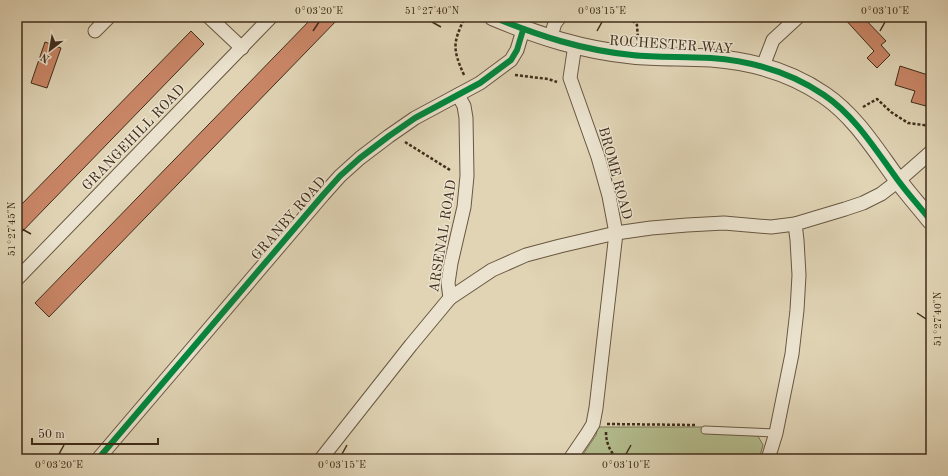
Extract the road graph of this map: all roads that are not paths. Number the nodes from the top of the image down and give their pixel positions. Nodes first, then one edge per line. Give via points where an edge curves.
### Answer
1 (109, 17) edge
2 (209, 17) edge
3 (271, 17) edge
4 (493, 17) edge
5 (560, 17) edge
6 (798, 17) edge
7 (523, 30) junction
8 (95, 31) dead end
9 (550, 39) junction
10 (575, 46) junction
11 (242, 48) junction
12 (764, 66) junction
13 (458, 95) junction
14 (931, 152) edge
15 (898, 181) junction
16 (931, 222) edge
17 (795, 224) junction
18 (616, 234) junction
19 (19, 275) edge
20 (450, 298) junction
21 (705, 430) road end
22 (776, 433) junction
23 (98, 459) edge
24 (321, 459) edge
25 (570, 459) edge
26 (768, 459) edge

1 - 8 street
2 - 11 street
3 - 11 street, GRANGEHILL ROAD
4 - 7 street, ROCHESTER WAY
5 - 9 street via 555,23
6 - 12 street via 773,40
7 - 9 street, ROCHESTER WAY
7 - 13 street, GRANBY ROAD via 511,60 480,83
9 - 10 street, ROCHESTER WAY
10 - 12 street, ROCHESTER WAY via 639,56 710,58
10 - 18 street, BROME ROAD via 570,78 598,157
11 - 19 street, GRANGEHILL ROAD
12 - 15 street, ROCHESTER WAY via 793,77 824,95 849,116
13 - 20 street, ARSENAL ROAD via 464,106 466,118 467,170 464,207 448,283
13 - 23 street, GRANBY ROAD via 396,131 340,176
14 - 15 street
15 - 16 street, ROCHESTER WAY
15 - 17 street via 881,194 863,202
17 - 18 street via 771,227 724,223 687,224
17 - 22 street via 798,240 797,310 792,354
18 - 20 street via 526,255 492,270
18 - 25 street, BROME ROAD via 593,424
20 - 24 street, ARSENAL ROAD
21 - 22 lane
22 - 26 street

